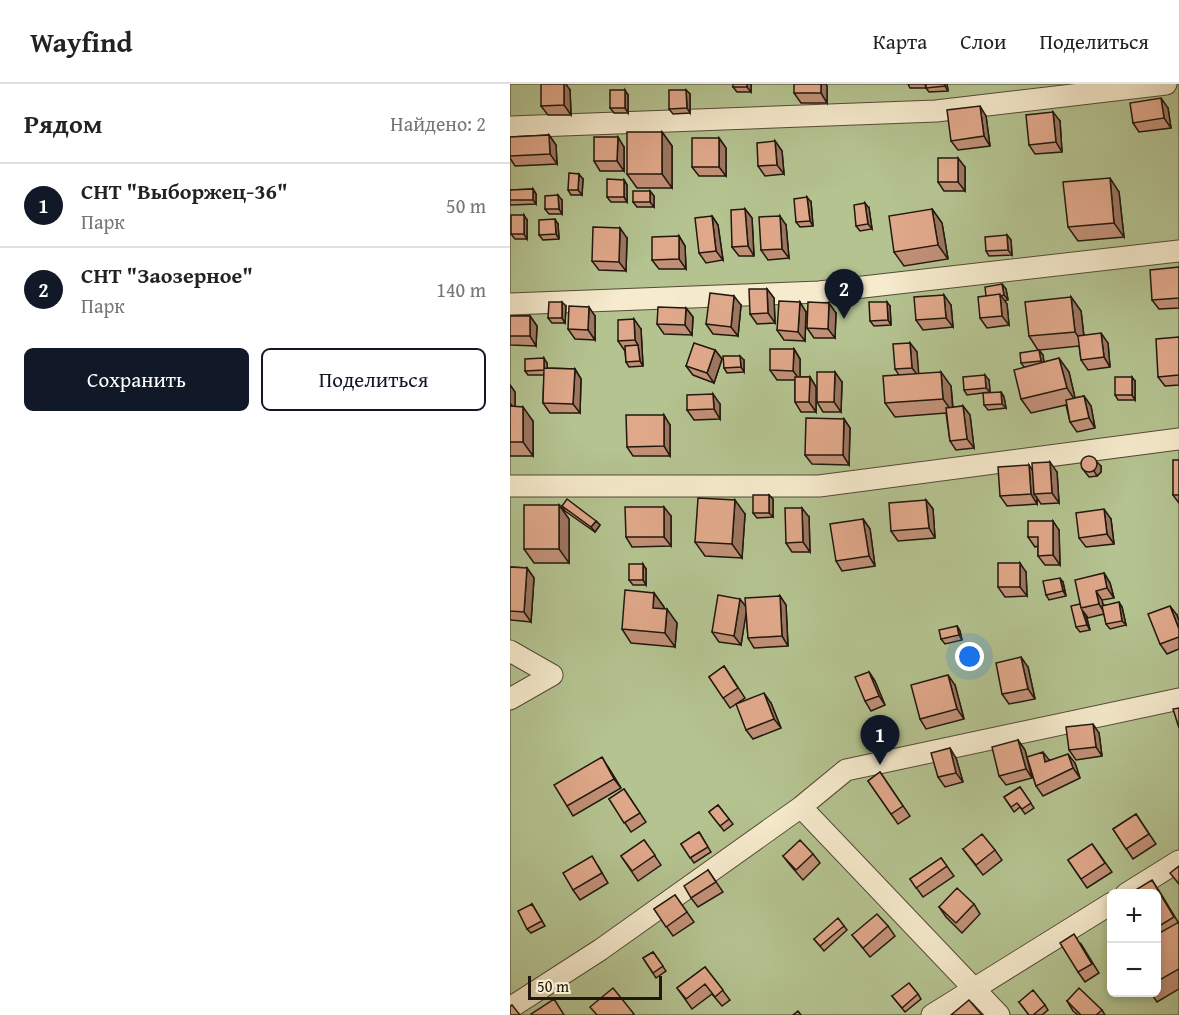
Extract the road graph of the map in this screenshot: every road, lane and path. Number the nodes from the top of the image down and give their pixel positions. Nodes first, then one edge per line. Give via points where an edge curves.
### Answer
1 (1166, 84) edge
2 (510, 127) edge
3 (1179, 252) edge
4 (510, 303) edge
5 (1179, 439) edge
6 (510, 486) edge
7 (510, 651) edge
8 (510, 699) edge
9 (1179, 699) edge
10 (801, 807) junction
11 (1179, 861) edge
12 (1134, 889) edge
13 (1107, 906) edge
14 (973, 989) junction
15 (510, 1008) edge
16 (932, 1015) edge
17 (999, 1015) edge

1 - 2 street via 936,111
3 - 4 street via 819,292
5 - 6 street via 819,486
7 - 8 street via 552,675
9 - 10 street via 846,770
10 - 14 street
10 - 15 street via 600,950
11 - 12 street
13 - 14 street
14 - 16 street
14 - 17 street

